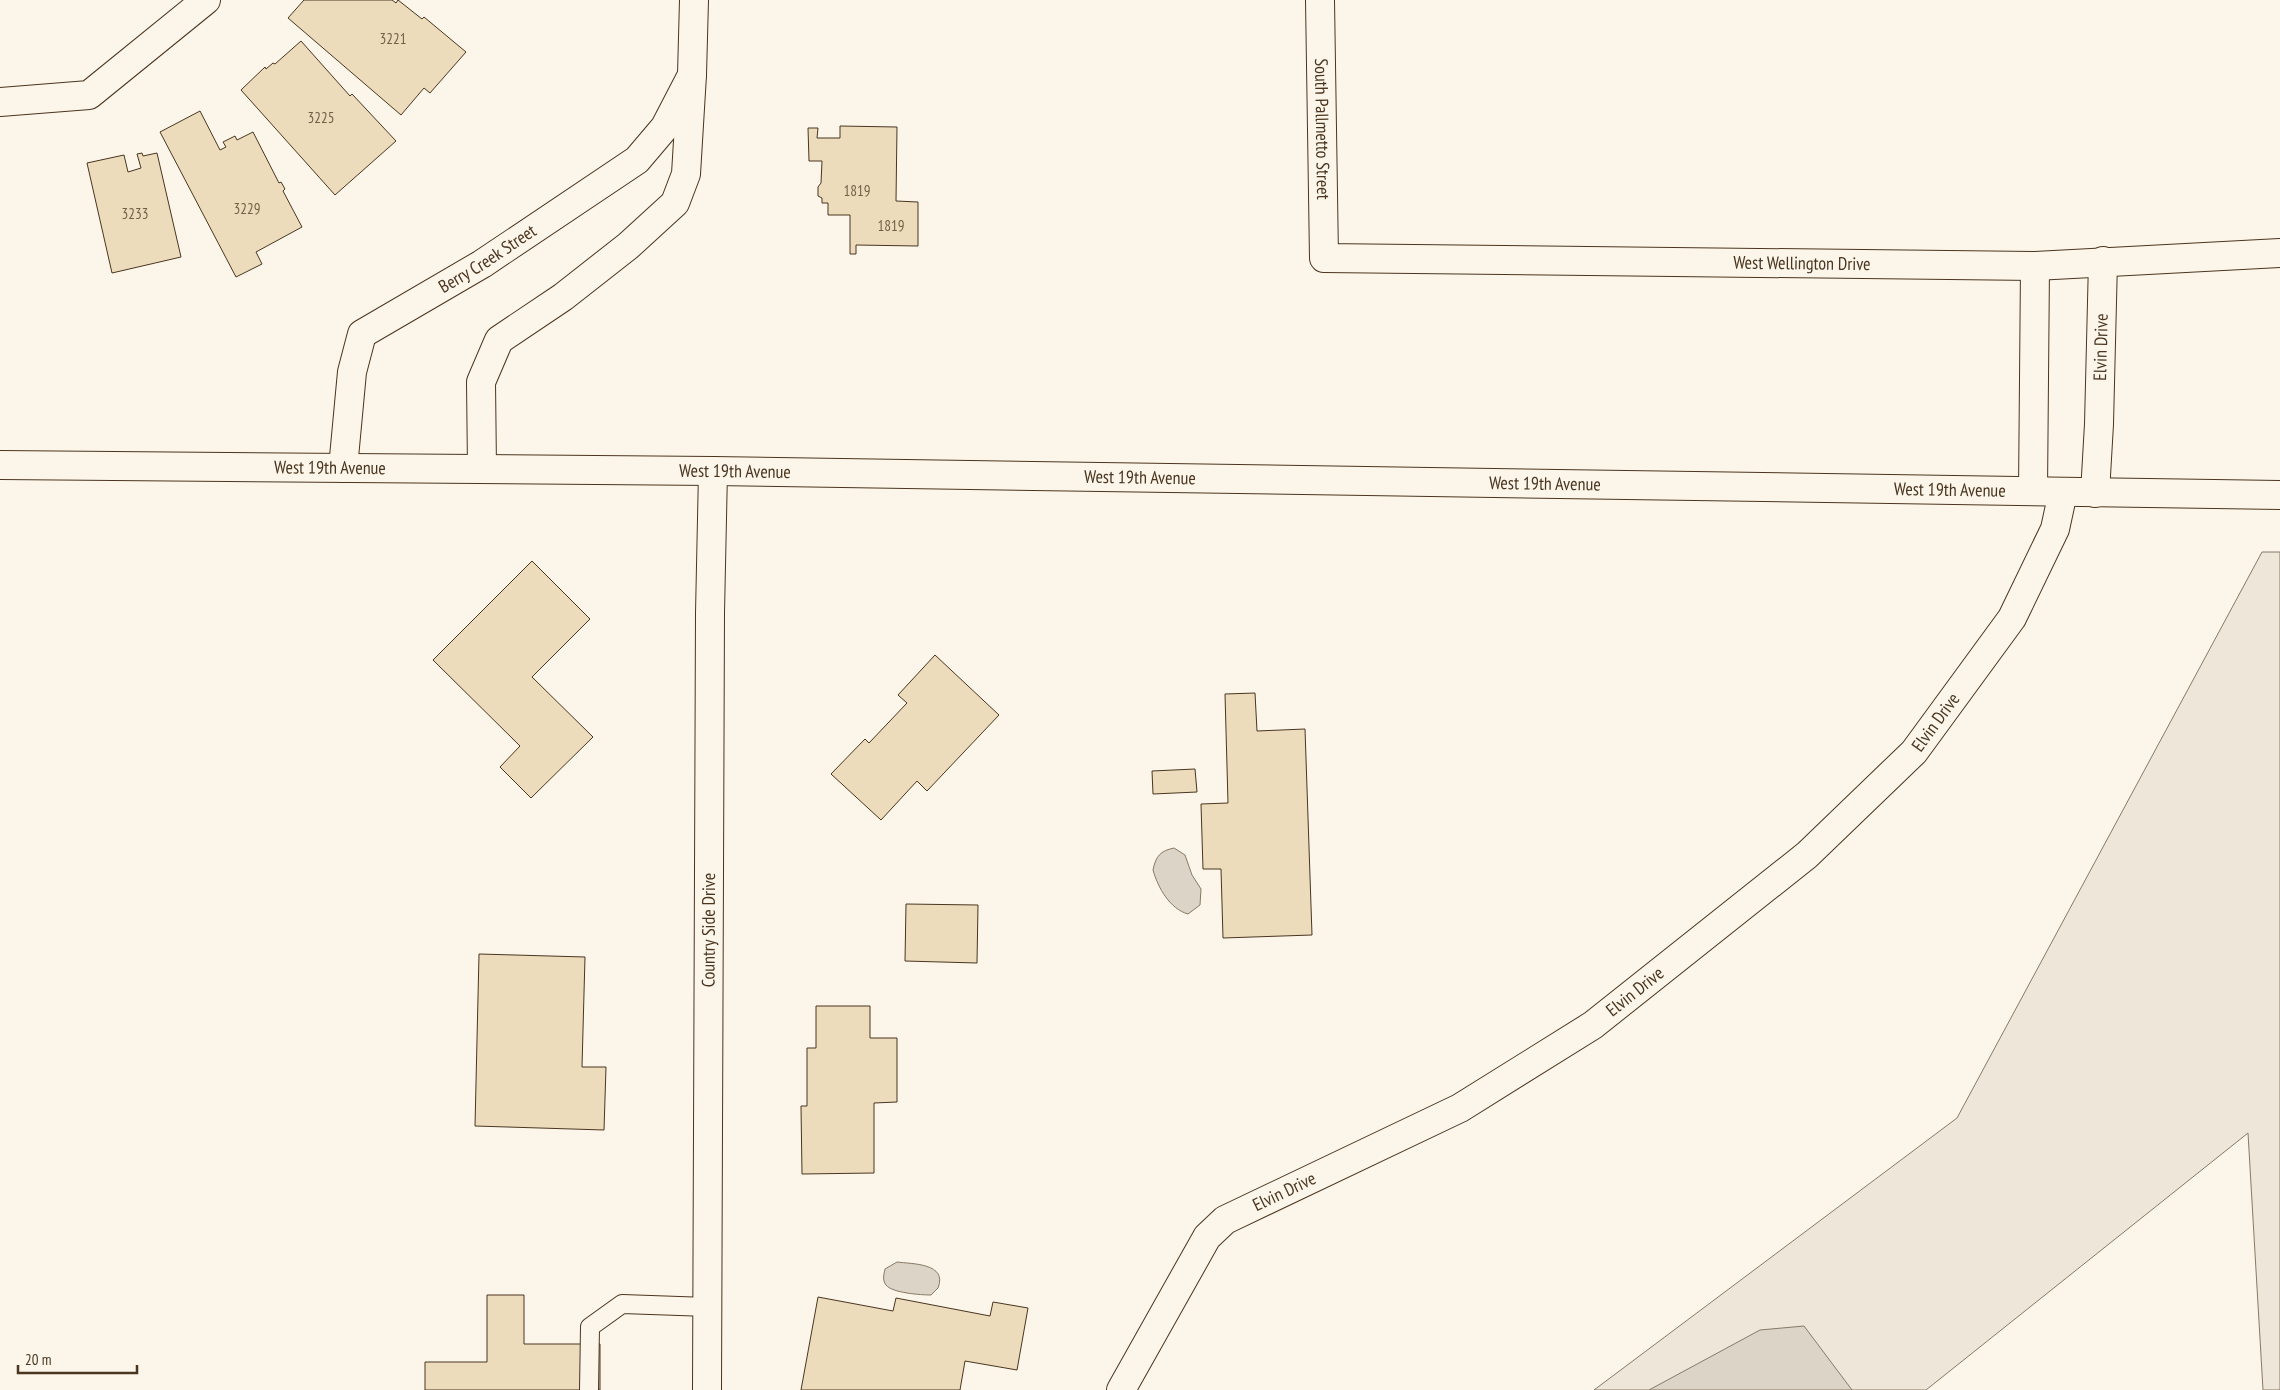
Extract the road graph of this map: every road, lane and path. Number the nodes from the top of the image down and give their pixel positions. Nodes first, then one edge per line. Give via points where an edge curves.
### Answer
1 (206, 0) edge
2 (694, 0) edge
3 (1320, 0) edge
4 (692, 75) junction
5 (0, 102) edge
6 (2280, 253) edge
7 (1324, 258) joint
8 (2103, 261) junction
9 (2035, 266) junction
10 (0, 465) edge
11 (343, 468) junction
12 (482, 469) junction
13 (713, 471) junction
14 (2033, 491) junction
15 (2063, 492) junction
16 (2095, 492) junction
17 (2280, 495) edge
18 (708, 1307) junction
19 (589, 1390) edge
20 (707, 1390) edge
21 (1121, 1390) edge

1 - 5 street via 89,95
2 - 4 street, Berry Creek Street
3 - 7 street, South Pallmetto Street
4 - 11 street, Berry Creek Street via 665,127 637,160 482,264 362,334 352,372
4 - 12 street, Berry Creek Street via 686,174 675,202 628,246 563,297 499,340 481,382
6 - 8 street, West Wellington Drive
7 - 9 street, West Wellington Drive
8 - 9 street, West Wellington Drive
8 - 16 street, Elvin Drive
9 - 14 street
10 - 11 street, West 19th Avenue
11 - 12 street, West 19th Avenue
12 - 13 street, West 19th Avenue
13 - 14 street, West 19th Avenue
13 - 18 street, Country Side Drive
14 - 15 street, West 19th Avenue
15 - 16 street, West 19th Avenue
15 - 21 street, Elvin Drive via 2055,529 2012,618 1914,752 1807,855 1593,1025 1460,1108 1224,1220 1207,1237
16 - 17 street, West 19th Avenue
18 - 19 lane via 622,1304 590,1327
18 - 20 street, Country Side Drive

